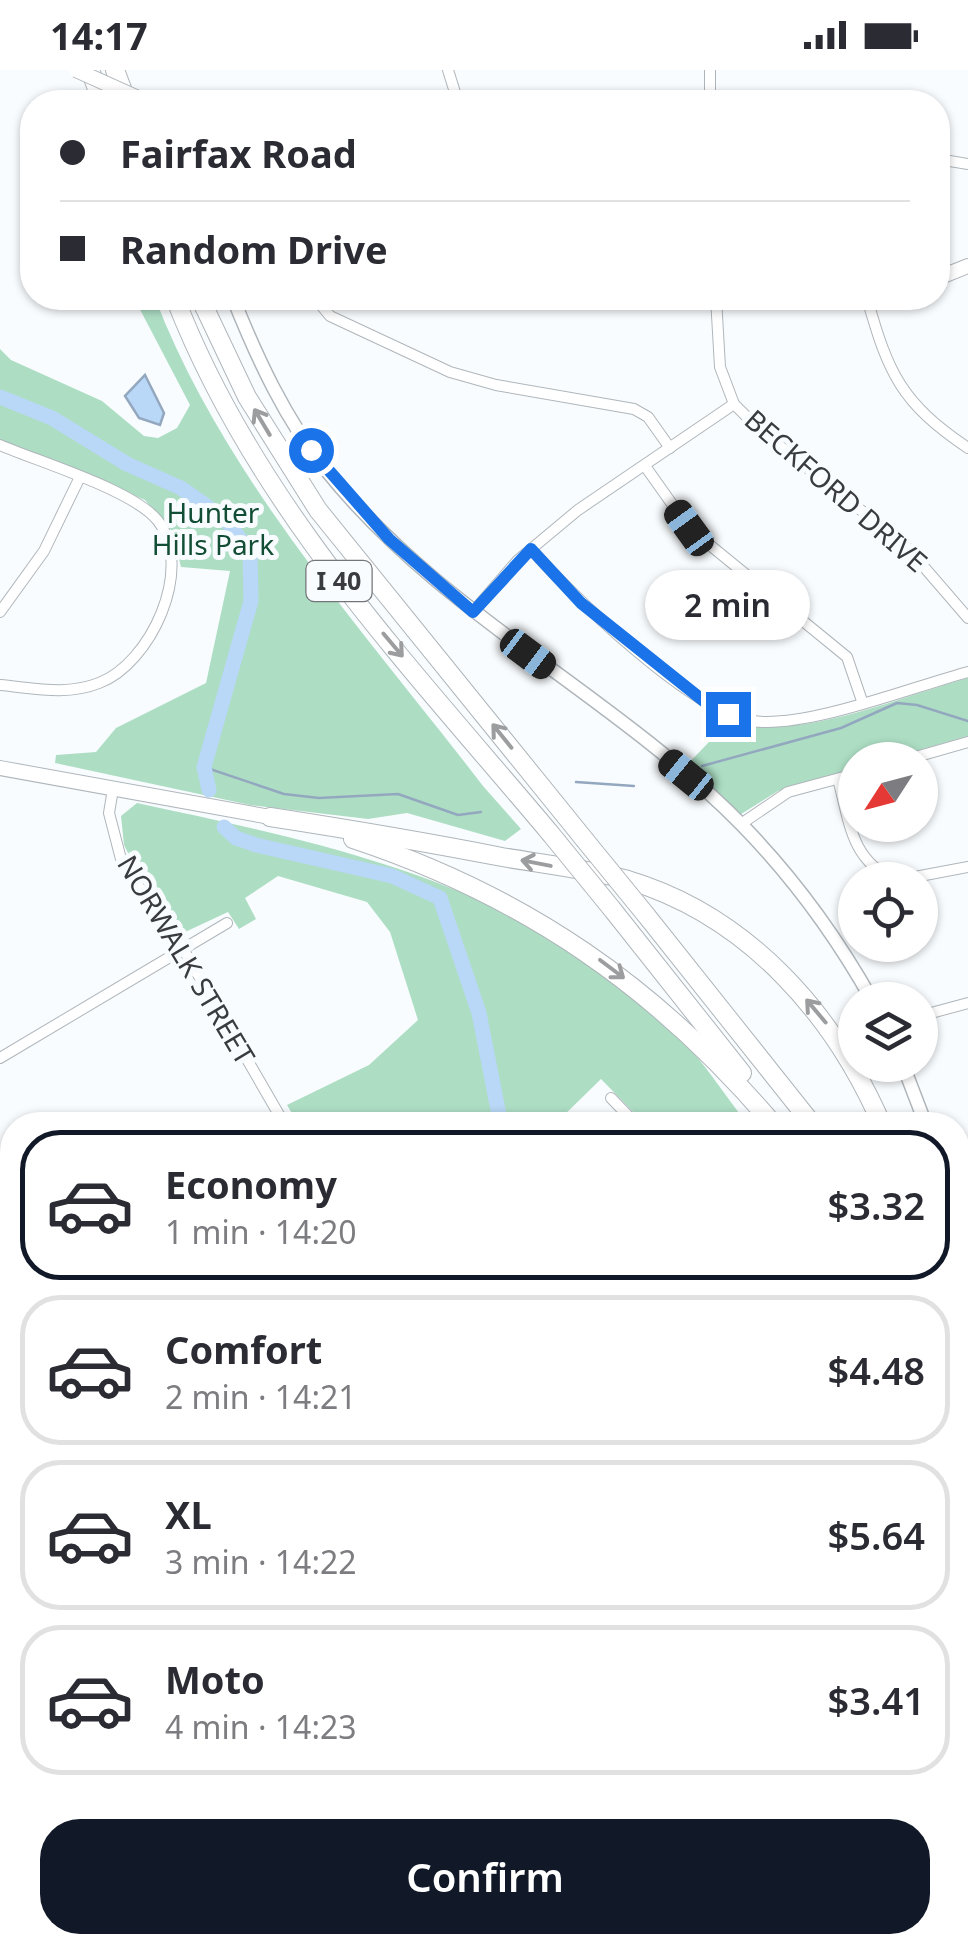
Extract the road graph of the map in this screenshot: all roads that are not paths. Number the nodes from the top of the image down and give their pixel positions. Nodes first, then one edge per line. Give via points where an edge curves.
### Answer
1 (76, 70) edge
2 (120, 90) edge
3 (181, 310) edge
4 (206, 310) edge
5 (237, 310) edge
6 (325, 310) edge
7 (717, 310) edge
8 (870, 310) edge
9 (734, 404) junction
10 (0, 445) edge
11 (670, 448) junction
12 (968, 448) edge
13 (645, 466) junction
14 (79, 479) junction
15 (531, 549) junction
16 (0, 612) edge
17 (473, 612) junction
18 (968, 618) edge
19 (968, 672) edge
20 (0, 684) edge
21 (862, 701) junction
22 (968, 742) edge
23 (938, 751) edge
24 (0, 768) edge
25 (838, 779) edge
26 (113, 789) junction
27 (270, 817) junction
28 (741, 824) junction
29 (968, 868) edge
30 (938, 873) edge
31 (227, 923) dead end
32 (182, 947) junction
33 (861, 982) edge
34 (968, 1003) edge
35 (938, 1011) edge
36 (0, 1058) edge
37 (910, 1082) edge
38 (610, 1098) dead end
39 (277, 1112) edge
40 (625, 1112) edge
41 (763, 1112) edge
42 (773, 1112) edge
43 (803, 1112) edge
44 (876, 1112) edge
45 (921, 1112) edge

1 - 2 main road, bridge
3 -> 42 highway, I 40, bridge via 244,440 297,526
43 -> 4 highway, I 40, bridge via 310,497 247,398
5 - 17 street via 311,450 389,539
6 - 11 street via 450,372 634,409
7 - 9 street, BECKFORD DRIVE via 720,368
8 - 12 street via 890,372 906,396
9 - 11 street
9 - 18 street, BECKFORD DRIVE via 904,545
10 - 14 street
11 - 13 street
13 - 15 street
13 - 21 street via 689,528 847,657
14 - 16 street via 44,552
14 - 20 street via 127,496 161,525 172,566 170,588 144,644 102,682 56,692
15 - 17 street
15 - 21 street via 581,603 728,714 782,722
17 - 28 street
19 - 21 street
22 - 23 street
24 - 26 main road
25 - 28 street via 788,792
26 - 27 main road
26 - 32 street, NORWALK STREET via 109,813 122,863
27 -> 41 highway via 396,853 540,920 637,988
44 -> 27 highway via 859,1072 798,990 751,946 701,913 630,880
28 - 33 street via 815,910
29 - 30 street
31 - 32 street
32 - 36 street
32 - 39 street, NORWALK STREET
34 - 35 street
37 - 45 street
38 - 40 street

